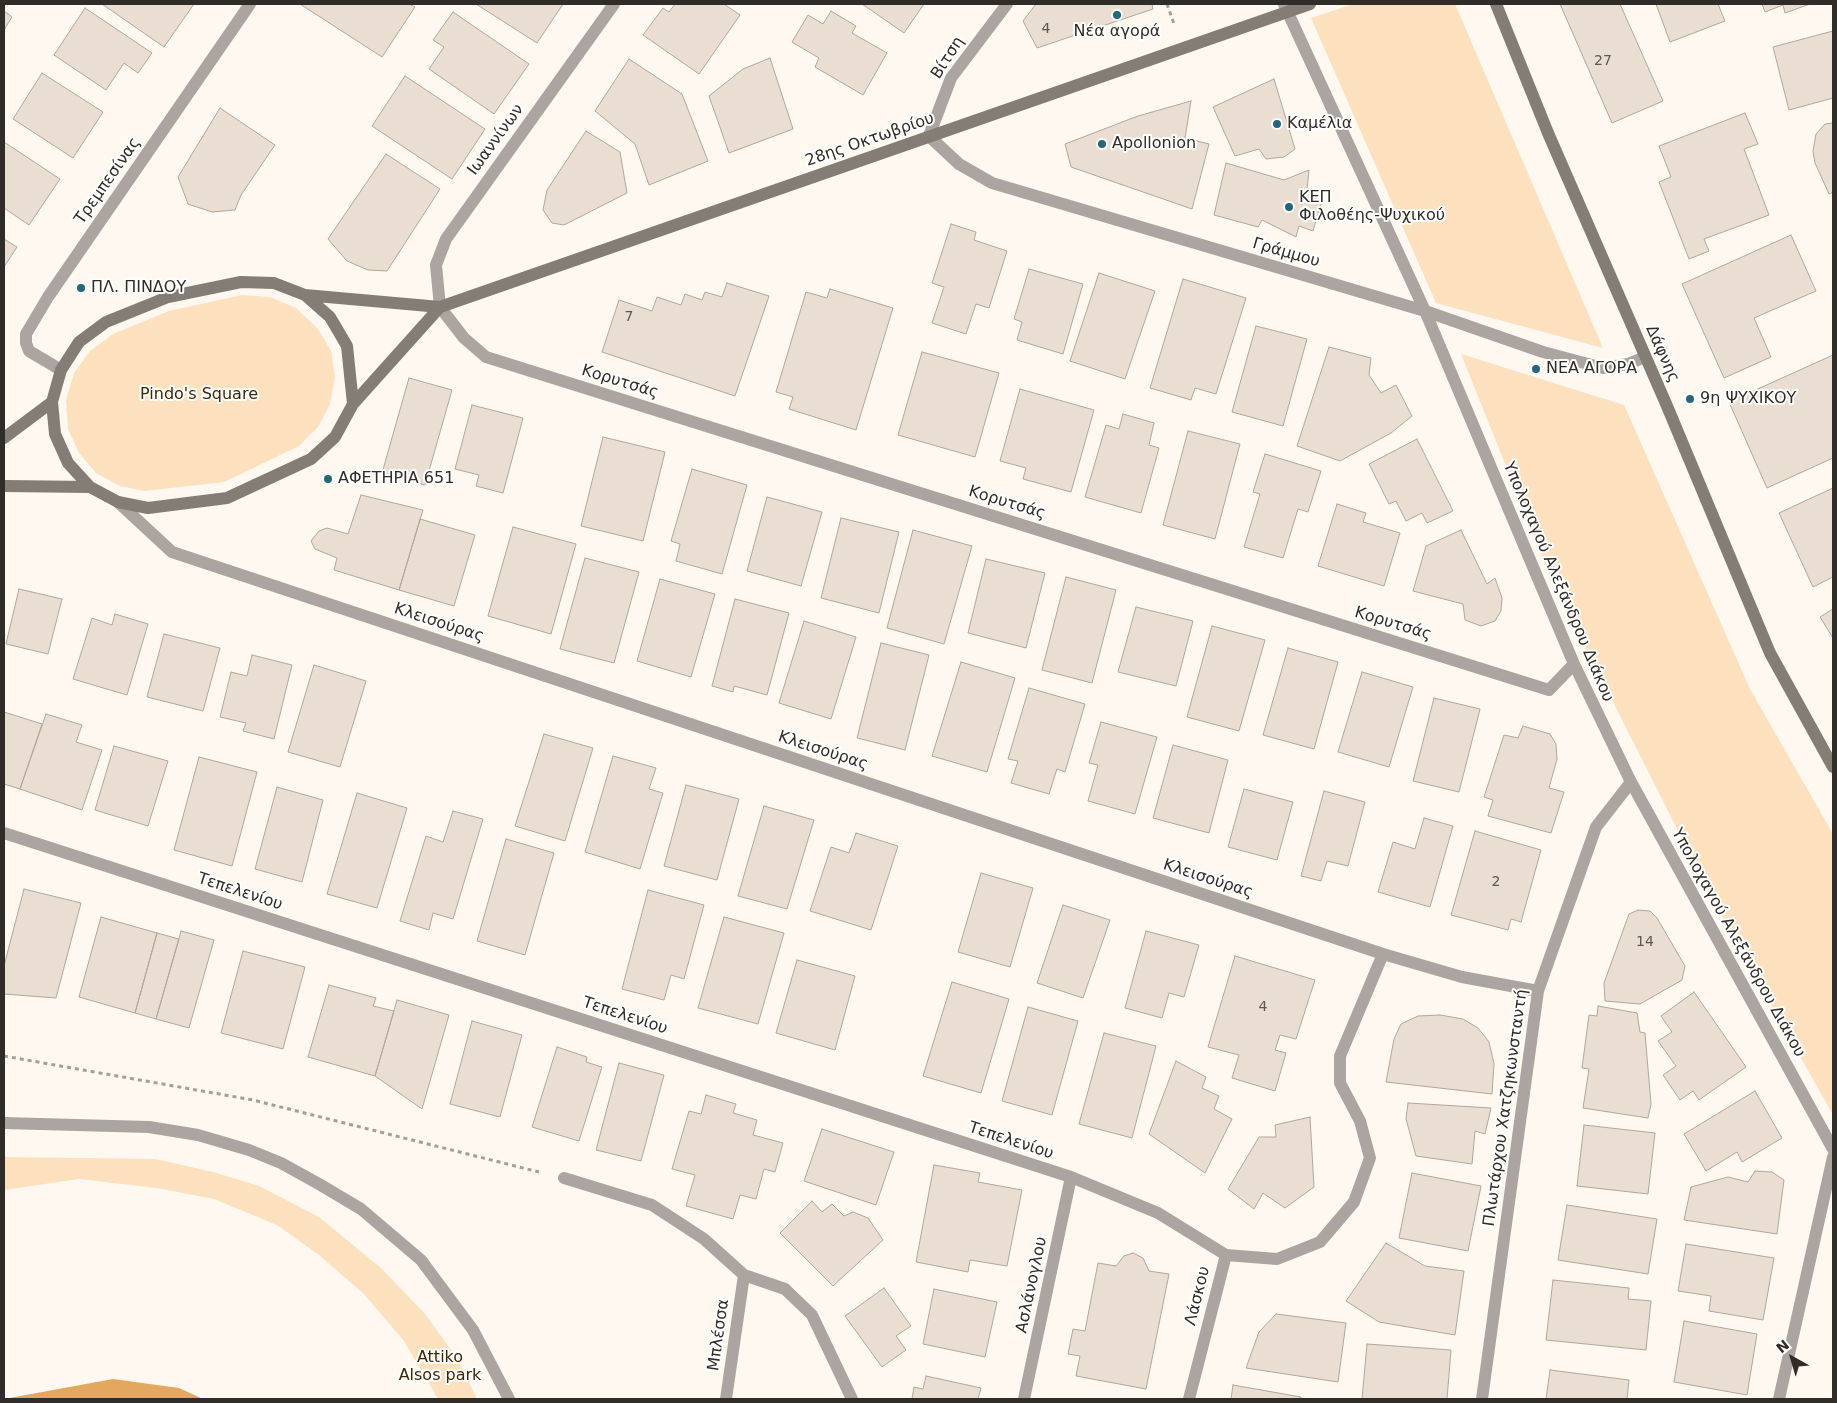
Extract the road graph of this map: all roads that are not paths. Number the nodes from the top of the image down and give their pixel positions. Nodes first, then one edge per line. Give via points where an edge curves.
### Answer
1 (250, 4) edge
2 (614, 4) edge
3 (1007, 4) edge
4 (1310, 4) edge
5 (1496, 4) edge
6 (1286, 8) edge
7 (929, 136) junction
8 (305, 295) junction
9 (440, 307) junction
10 (1425, 311) junction
11 (1645, 357) junction
12 (61, 370) junction
13 (52, 402) junction
14 (353, 404) junction
15 (4, 438) edge
16 (4, 486) edge
17 (90, 487) junction
18 (118, 502) junction
19 (1574, 664) junction
20 (1833, 767) edge
21 (1631, 782) junction
22 (4, 833) edge
23 (1383, 954) junction
24 (1538, 991) junction
25 (6, 1124) edge
26 (1833, 1149) edge
27 (1833, 1157) edge
28 (1072, 1177) junction
29 (564, 1178) road end
30 (1226, 1256) junction
31 (744, 1275) junction
32 (509, 1399) edge
33 (726, 1399) edge
34 (852, 1399) edge
35 (1024, 1399) edge
36 (1189, 1399) edge
37 (1482, 1399) edge
38 (1779, 1399) edge

1 - 12 street, Τρεμπεσίνας via 48,297 26,334 29,351
2 - 9 street, Ιωαννίνων via 446,239 436,265
3 - 7 street, Βίτση via 951,78
4 - 6 main road, 28ης Οκτωβρίου
5 - 11 main road, Δάφνης
6 - 7 main road, 28ης Οκτωβρίου
6 - 10 street, Υπολοχαγού Αλεξάνδρου Διάκου
7 - 9 main road, 28ης Οκτωβρίου
7 - 10 street, Γράμμου via 959,164 992,183
8 - 9 main road, 28ης Οκτωβρίου
8 - 12 main road, 28ης Οκτωβρίου via 274,283 241,282 168,297 106,322 79,342
8 - 14 main road, 28ης Οκτωβρίου via 330,316 347,346
9 - 14 main road, 28ης Οκτωβρίου
9 - 19 street, Κορυτσάς via 464,338 486,357 1549,690
10 - 11 street, Γράμμου via 1543,352 1603,368
10 - 19 street, Υπολοχαγού Αλεξάνδρου Διάκου
11 - 20 main road, Δάφνης via 1770,653
12 - 13 main road, 28ης Οκτωβρίου
13 - 15 main road
13 - 17 main road, 28ης Οκτωβρίου via 59,444 68,463
14 - 18 main road, 28ης Οκτωβρίου via 335,436 311,459 227,498 148,508
16 - 17 main road, 28ης Οκτωβρίου
17 - 18 main road, 28ης Οκτωβρίου
18 - 23 street, Κλεισούρας via 172,552
19 - 21 street, Υπολοχαγού Αλεξάνδρου Διάκου
21 - 24 street, Πλωτάρχου Χατζηκωνσταντή via 1596,827
21 - 26 street, Υπολοχαγού Αλεξάνδρου Διάκου
22 - 28 street, Τεπελενίου
23 - 24 street, Κλεισούρας via 1462,977
23 - 30 street, Λάσκου via 1340,1056 1340,1083 1360,1121 1370,1158 1354,1202 1320,1242 1277,1259
24 - 37 street, Πλωτάρχου Χατζηκωνσταντή
25 - 32 street via 149,1127 198,1135 249,1150 319,1184 361,1209 420,1260 473,1330
27 - 38 street
28 - 30 street, Τεπελενίου via 1158,1213
28 - 35 street, Ασλάνογλου
29 - 31 street via 652,1204 704,1239
30 - 36 street, Λάσκου
31 - 33 street, Μπλέσσα
31 - 34 street via 785,1289 812,1315

